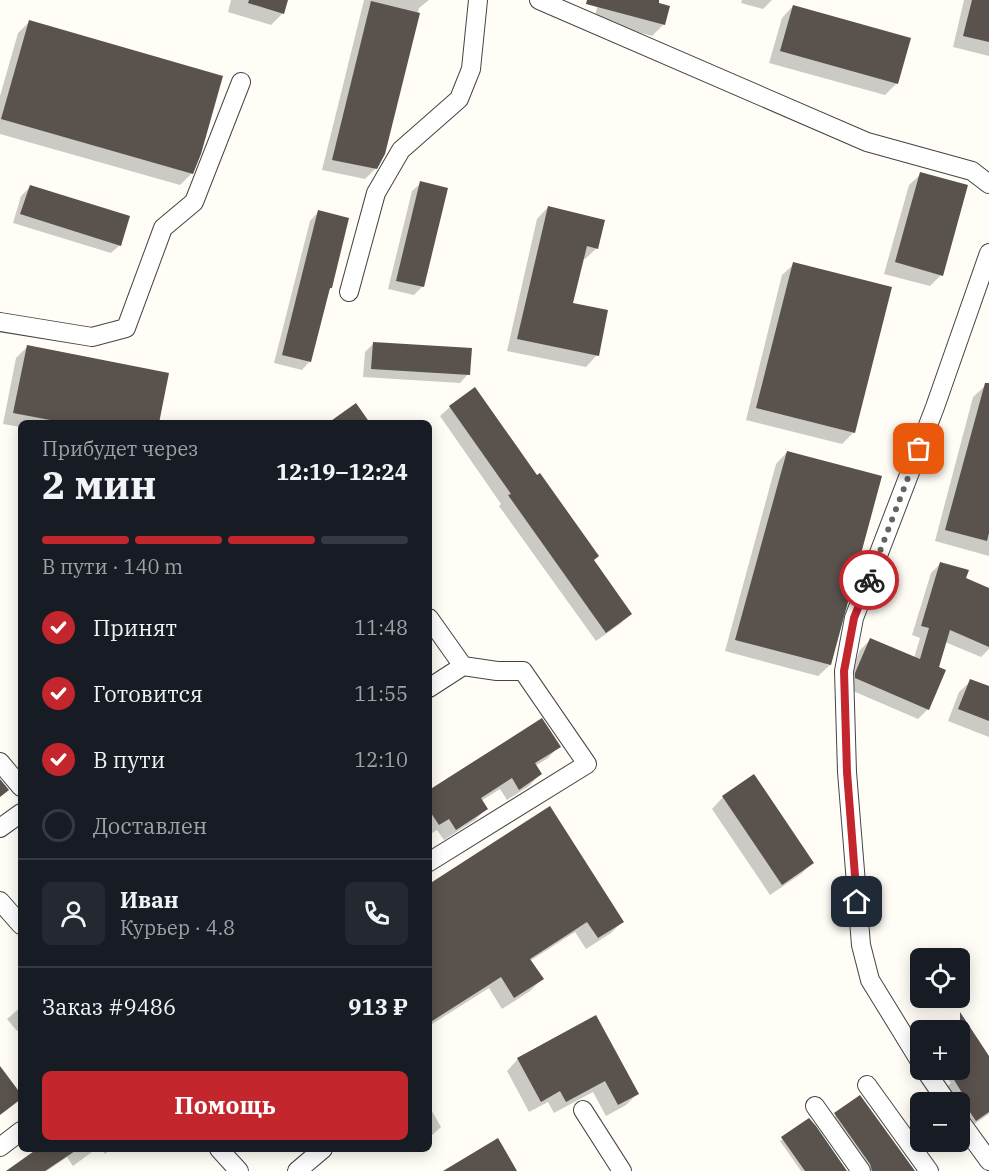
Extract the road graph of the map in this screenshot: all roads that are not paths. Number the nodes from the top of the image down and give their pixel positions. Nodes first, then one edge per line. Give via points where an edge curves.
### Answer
1 (478, 0) edge
2 (538, 0) edge
3 (241, 82) dead end
4 (989, 184) edge
5 (989, 253) edge
6 (349, 292) dead end
7 (0, 322) edge
8 (432, 622) edge
9 (463, 666) junction
10 (432, 686) edge
11 (0, 762) edge
12 (18, 783) edge
13 (18, 815) edge
14 (0, 828) edge
15 (432, 860) edge
16 (0, 901) edge
17 (18, 922) edge
18 (910, 1045) edge
19 (867, 1085) dead end
20 (815, 1106) dead end
21 (583, 1110) dead end
22 (18, 1133) edge
23 (970, 1135) edge
24 (0, 1147) edge
25 (222, 1152) edge
26 (319, 1152) edge
27 (989, 1161) edge
28 (239, 1171) edge
29 (297, 1171) edge
30 (622, 1171) edge
31 (861, 1171) edge
32 (929, 1171) edge

1 - 6 street via 471,69 459,99 401,150 376,193
2 - 4 street via 867,142 972,171
3 - 7 street via 194,202 163,228 126,328 92,337
5 - 18 street via 854,618 844,671 847,772 861,945 870,980
8 - 9 street
9 - 10 street
9 - 15 street via 523,671 586,764
11 - 12 street
13 - 14 street
16 - 17 street
19 - 32 street
20 - 31 street
21 - 30 street
22 - 24 street
23 - 27 street
25 - 28 street
26 - 29 street

